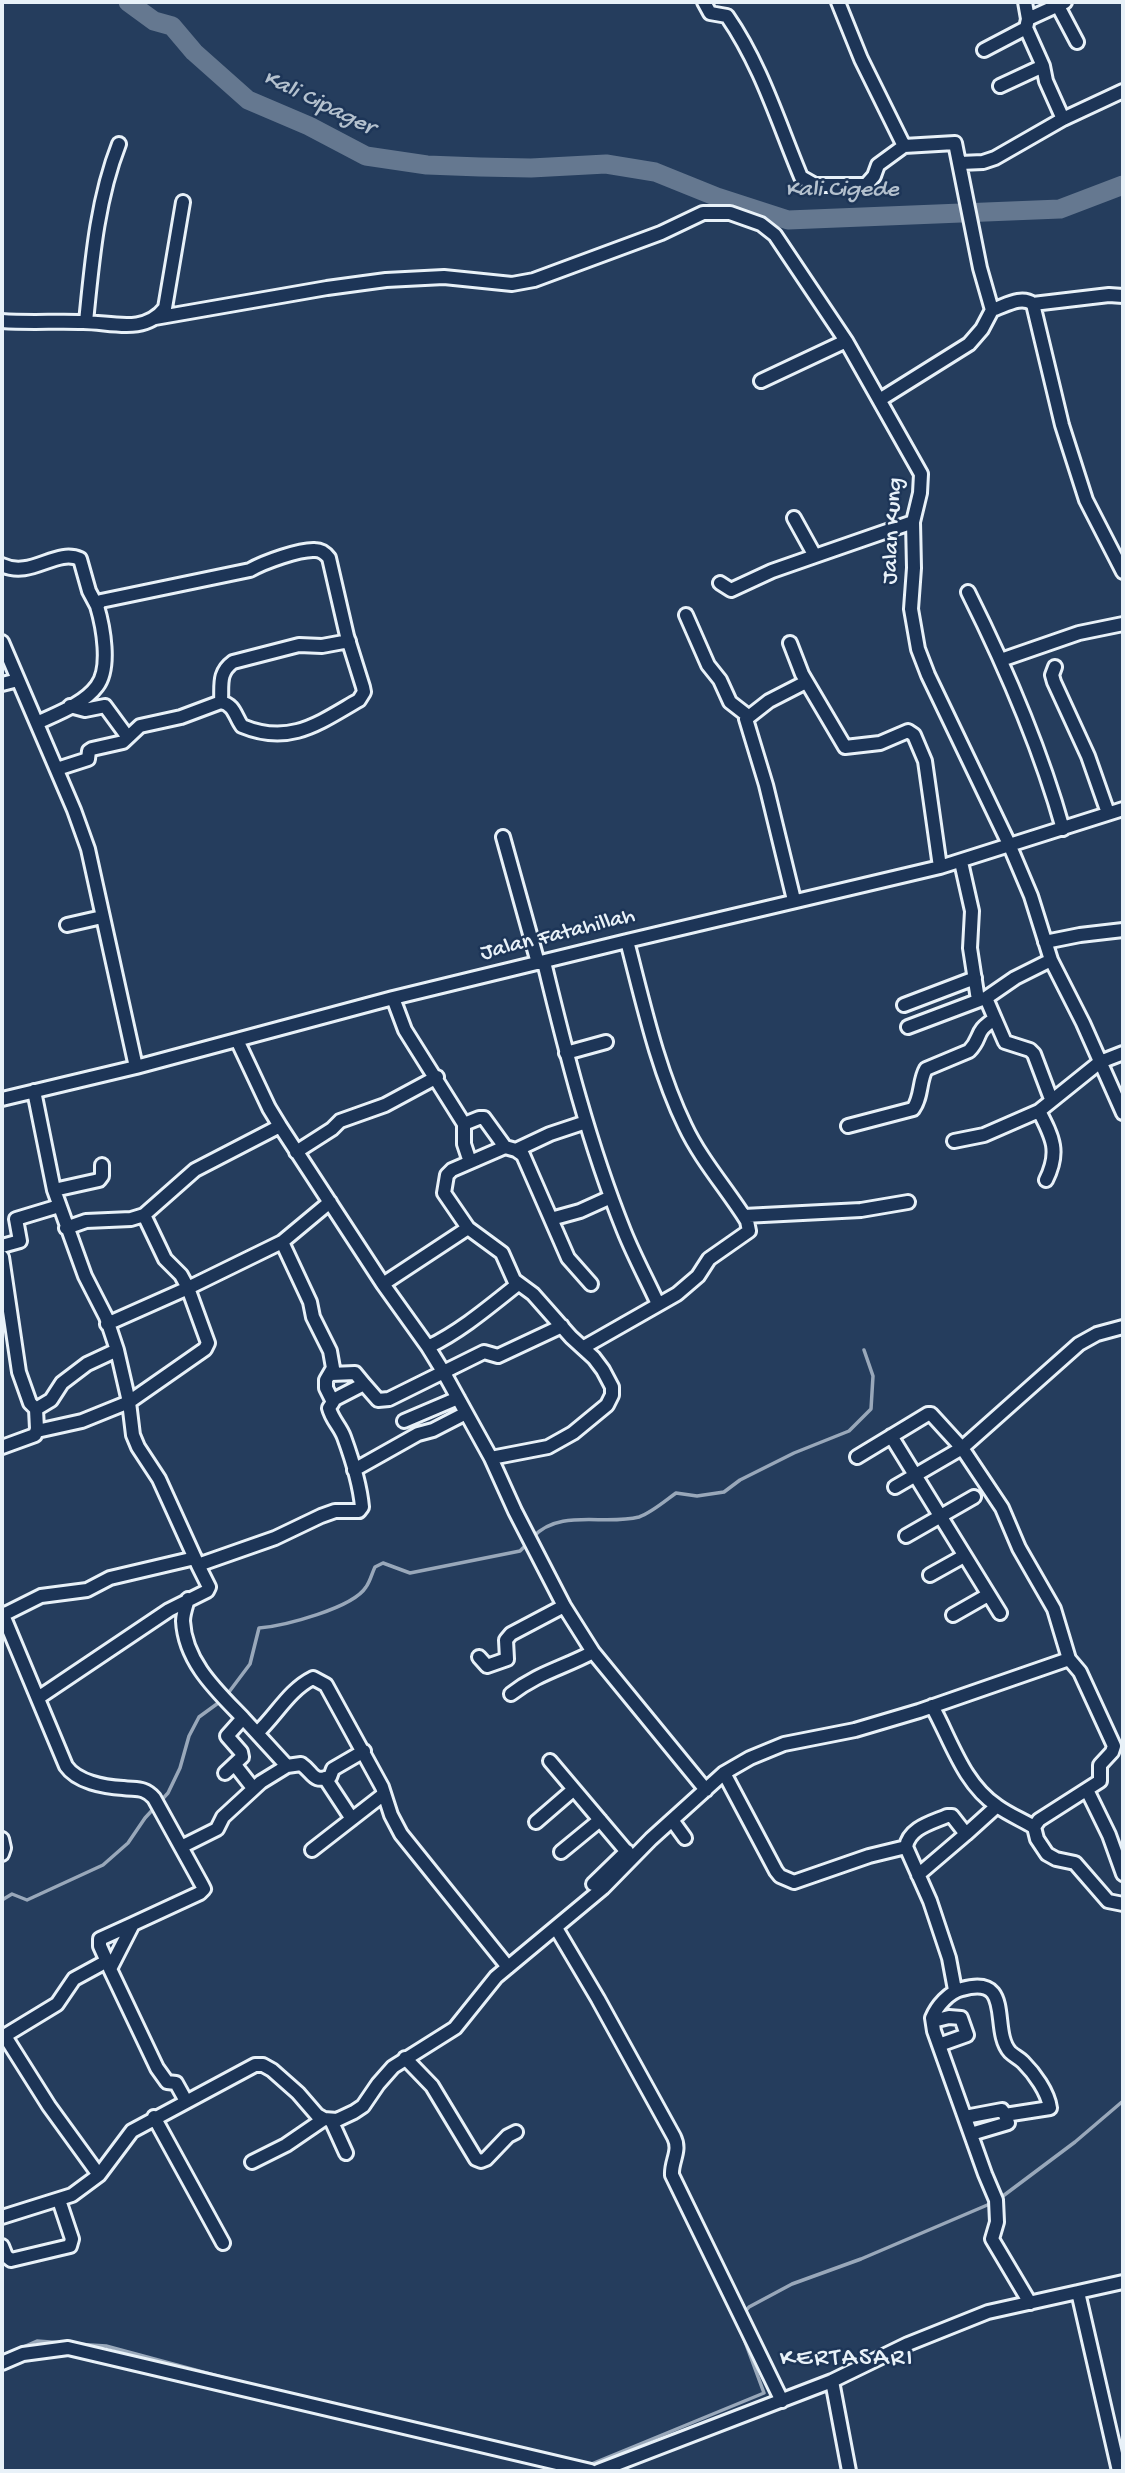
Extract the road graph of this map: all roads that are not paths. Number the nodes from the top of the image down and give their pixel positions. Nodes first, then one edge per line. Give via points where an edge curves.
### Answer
1 (704, 2) edge
2 (838, 2) edge
3 (1025, 2) edge
4 (1062, 4) edge
5 (1027, 24) junction
6 (1077, 42) dead end
7 (984, 50) dead end
8 (1043, 66) junction
9 (1000, 86) dead end
10 (1123, 92) edge
11 (1063, 118) junction
12 (119, 144) dead end
13 (904, 146) junction
14 (960, 163) junction
15 (183, 202) dead end
16 (1123, 296) edge
17 (1033, 304) junction
18 (992, 310) junction
19 (155, 318) junction
20 (2, 321) edge
21 (86, 322) junction
22 (846, 341) junction
23 (761, 382) dead end
24 (881, 400) junction
25 (794, 517) dead end
26 (913, 522) junction
27 (815, 556) junction
28 (2, 565) edge
29 (1123, 572) edge
30 (720, 583) dead end
31 (968, 592) dead end
32 (97, 606) junction
33 (686, 615) dead end
34 (1123, 624) edge
35 (349, 640) junction
36 (2, 642) edge
37 (790, 643) dead end
38 (1001, 660) junction
39 (1055, 667) dead end
40 (18, 680) junction
41 (806, 682) junction
42 (2, 684) edge
43 (221, 702) junction
44 (70, 706) junction
45 (748, 716) junction
46 (37, 723) junction
47 (127, 736) junction
48 (57, 769) junction
49 (1123, 809) edge
50 (1108, 813) junction
51 (1063, 829) junction
52 (503, 837) dead end
53 (1009, 844) junction
54 (961, 862) junction
55 (940, 867) junction
56 (794, 900) junction
57 (102, 917) junction
58 (67, 925) dead end
59 (1122, 934) edge
60 (627, 940) junction
61 (1045, 942) junction
62 (1051, 960) junction
63 (541, 963) junction
64 (975, 978) junction
65 (393, 998) junction
66 (982, 999) junction
67 (904, 1005) dead end
68 (995, 1019) junction
69 (908, 1027) dead end
70 (237, 1040) junction
71 (607, 1042) dead end
72 (566, 1054) junction
73 (1123, 1054) edge
74 (1100, 1062) junction
75 (136, 1067) junction
76 (437, 1077) junction
77 (34, 1091) junction
78 (2, 1099) edge
79 (1051, 1100) junction
80 (1039, 1111) junction
81 (1123, 1113) edge
82 (586, 1122) junction
83 (464, 1124) junction
84 (280, 1126) junction
85 (848, 1126) dead end
86 (954, 1141) dead end
87 (510, 1149) junction
88 (296, 1152) junction
89 (470, 1162) junction
90 (102, 1165) dead end
91 (1046, 1180) dead end
92 (54, 1190) junction
93 (611, 1197) junction
94 (330, 1202) junction
95 (908, 1202) dead end
96 (59, 1206) junction
97 (144, 1215) junction
98 (744, 1216) junction
99 (551, 1219) junction
100 (66, 1228) junction
101 (468, 1228) junction
102 (282, 1242) junction
103 (2, 1246) edge
104 (2, 1257) edge
105 (383, 1284) junction
106 (518, 1284) junction
107 (591, 1284) dead end
108 (188, 1288) junction
109 (658, 1304) junction
110 (107, 1324) junction
111 (562, 1326) junction
112 (1123, 1327) edge
113 (428, 1347) junction
114 (584, 1347) junction
115 (117, 1350) junction
116 (444, 1373) junction
117 (331, 1374) junction
118 (365, 1384) junction
119 (458, 1398) junction
120 (332, 1400) junction
121 (129, 1402) junction
122 (36, 1409) junction
123 (466, 1413) junction
124 (404, 1420) dead end
125 (37, 1432) junction
126 (891, 1436) junction
127 (2, 1447) edge
128 (962, 1448) junction
129 (857, 1457) dead end
130 (491, 1458) junction
131 (354, 1470) junction
132 (917, 1475) junction
133 (895, 1487) dead end
134 (974, 1497) dead end
135 (941, 1515) junction
136 (906, 1536) dead end
137 (964, 1556) junction
138 (196, 1561) junction
139 (930, 1575) dead end
140 (988, 1595) junction
141 (188, 1600) junction
142 (564, 1606) junction
143 (1000, 1613) dead end
144 (2, 1614) edge
145 (953, 1615) dead end
146 (593, 1652) junction
147 (479, 1657) dead end
148 (1069, 1659) junction
149 (511, 1694) dead end
150 (38, 1698) junction
151 (932, 1706) junction
152 (243, 1718) junction
153 (258, 1732) junction
154 (1118, 1739) edge
155 (363, 1751) junction
156 (550, 1761) dead end
157 (287, 1766) junction
158 (724, 1773) junction
159 (326, 1779) junction
160 (253, 1788) junction
161 (573, 1790) junction
162 (706, 1790) junction
163 (1087, 1790) junction
164 (384, 1794) junction
165 (997, 1806) junction
166 (352, 1819) junction
167 (600, 1820) junction
168 (672, 1820) junction
169 (536, 1822) dead end
170 (1034, 1828) junction
171 (966, 1834) junction
172 (685, 1838) dead end
173 (2, 1839) edge
174 (181, 1847) junction
175 (906, 1847) junction
176 (312, 1850) dead end
177 (561, 1852) dead end
178 (2, 1854) edge
179 (630, 1855) junction
180 (1123, 1874) edge
181 (918, 1875) junction
182 (593, 1884) dead end
183 (1123, 1904) edge
184 (133, 1924) junction
185 (556, 1928) junction
186 (108, 1965) junction
187 (508, 1967) junction
188 (955, 1990) junction
189 (933, 2021) junction
190 (5, 2043) edge
191 (939, 2046) junction
192 (405, 2058) junction
193 (186, 2101) junction
194 (1005, 2115) junction
195 (965, 2117) junction
196 (154, 2118) junction
197 (327, 2120) junction
198 (516, 2132) dead end
199 (971, 2134) junction
200 (346, 2153) dead end
201 (252, 2162) dead end
202 (99, 2175) junction
203 (59, 2200) junction
204 (2, 2217) edge
205 (223, 2243) dead end
206 (2, 2246) edge
207 (1123, 2282) edge
208 (1078, 2292) junction
209 (1030, 2303) junction
210 (2, 2363) edge
211 (832, 2381) junction
212 (777, 2392) junction
213 (590, 2471) edge
214 (598, 2471) edge
215 (849, 2471) edge
216 (1119, 2471) edge

1 - 13 street via 710,13 727,16 741,40 805,181 866,185 878,165
2 - 13 street
3 - 5 street
4 - 5 street
4 - 6 street
5 - 7 street
5 - 8 street
8 - 9 street
8 - 11 street
10 - 11 street
11 - 14 street via 995,158
12 - 21 street via 102,198
13 - 14 street via 954,142
14 - 18 street
15 - 19 street via 164,308
16 - 17 street
17 - 18 street via 1021,300
17 - 29 street via 1062,425 1086,500
18 - 24 street via 969,344
19 - 21 street, Jalan Kung via 121,327
19 - 22 street, Jalan Kung via 386,281 444,277 512,284 534,281 661,233 693,216 716,212 761,224 775,235
20 - 21 street, Jalan Kung
22 - 23 street
22 - 24 street, Jalan Kung
24 - 26 street, Jalan Kung via 921,474
25 - 27 street
26 - 27 street
26 - 53 street, Jalan Kung via 911,608 918,649
27 - 30 street via 731,590
28 - 32 street via 24,570 76,556
31 - 38 street
32 - 35 street via 107,599 250,570 261,563 319,550 330,558
32 - 44 street via 105,632 102,673 98,686
33 - 45 street via 730,702
34 - 38 street via 1079,633
35 - 43 street via 299,645 233,662 221,677
35 - 43 street via 362,696 311,728 292,733 253,731 241,725 233,708
36 - 40 street
37 - 41 street
38 - 51 street via 1047,774
39 - 50 street via 1054,682
40 - 42 street
40 - 46 street
41 - 45 street
41 - 55 street via 845,747 914,734 925,761
43 - 47 street via 141,726
44 - 46 street
44 - 47 street via 85,710 105,705
45 - 56 street
46 - 48 street
47 - 48 street via 122,743 90,750 86,760
48 - 57 street via 88,849
49 - 50 street, Jalan Fatahillah
50 - 51 street, Jalan Fatahillah
51 - 53 street, Jalan Fatahillah
52 - 63 street
53 - 54 street, Jalan Fatahillah
53 - 61 street, Jalan Kung
54 - 55 street, Jalan Fatahillah
54 - 64 street via 972,911 970,948
55 - 56 street, Jalan Fatahillah
56 - 60 street, Jalan Fatahillah
57 - 58 street
57 - 75 street
59 - 61 street via 1080,934
60 - 63 street, Jalan Fatahillah
60 - 98 street via 648,1021 685,1125
61 - 62 street, Jalan Kung
62 - 66 street
62 - 74 street, Jalan Kung
63 - 65 street, Jalan Fatahillah
63 - 72 street
64 - 66 street
64 - 67 street
65 - 70 street, Jalan Fatahillah
65 - 76 street via 405,1030
66 - 68 street
66 - 69 street
68 - 79 street via 1005,1042 1034,1054
68 - 85 street via 980,1029 969,1051 926,1069 913,1109
70 - 75 street, Jalan Fatahillah
70 - 84 street
71 - 72 street
72 - 82 street
73 - 74 street
74 - 79 street
74 - 81 street, Jalan Kung
75 - 77 street, Jalan Fatahillah
76 - 83 street
76 - 88 street via 385,1105 341,1121
77 - 78 street, Jalan Fatahillah
77 - 92 street
79 - 80 street
80 - 86 street via 984,1135
80 - 91 street via 1055,1152
82 - 87 street
82 - 93 street
83 - 87 street via 484,1118
83 - 89 street
84 - 88 street
84 - 97 street via 195,1170
87 - 89 street
87 - 99 street via 523,1155
88 - 94 street
89 - 101 street via 447,1175 444,1193
90 - 92 street via 99,1180
92 - 96 street
93 - 99 street
93 - 109 street
94 - 102 street
94 - 105 street
95 - 98 street via 861,1210
96 - 100 street
96 - 103 street via 16,1219 20,1241
97 - 100 street
97 - 108 street via 165,1259
98 - 109 street via 746,1235 709,1259 692,1282
99 - 107 street via 568,1258
100 - 110 street
101 - 105 street
101 - 106 street via 502,1253
102 - 108 street
102 - 117 street via 330,1351
104 - 122 street via 19,1372
105 - 113 street
106 - 111 street
106 - 113 street via 447,1338
108 - 110 street
108 - 121 street via 208,1343 205,1349
109 - 114 street
110 - 115 street
111 - 114 street
111 - 116 street via 498,1356 484,1353
112 - 128 street via 1079,1344
113 - 116 street
114 - 130 street via 612,1387 607,1405 548,1447
115 - 121 street
115 - 122 street via 87,1364
116 - 118 street via 381,1401
116 - 119 street
117 - 118 street via 355,1373
117 - 120 street via 326,1388
118 - 120 street
119 - 123 street
119 - 124 street
120 - 131 street via 330,1413 344,1437
121 - 125 street
121 - 138 street via 138,1447 159,1479
122 - 125 street
123 - 130 street
123 - 131 street
125 - 127 street
126 - 128 street via 931,1414
126 - 129 street
126 - 132 street
128 - 132 street
128 - 148 street via 1002,1508 1054,1609
130 - 142 street
131 - 138 street via 361,1497 359,1511 334,1511 275,1538
132 - 133 street
132 - 135 street
134 - 135 street
135 - 136 street
135 - 137 street
137 - 139 street
137 - 140 street
138 - 141 street via 209,1587
138 - 144 street via 110,1578 87,1590 41,1596
140 - 143 street
140 - 145 street
141 - 150 street
141 - 152 street via 183,1619 192,1657
142 - 146 street
142 - 147 street via 511,1634 506,1640 507,1659 487,1666
144 - 150 street
146 - 149 street via 532,1678
146 - 162 street
148 - 151 street
148 - 154 street
150 - 174 street via 71,1774 108,1786 148,1791
151 - 158 street via 855,1730 784,1744
151 - 165 street via 957,1758
152 - 153 street
152 - 160 street via 228,1736 242,1752 230,1769
153 - 155 street via 288,1696 313,1678 326,1685
153 - 157 street
154 - 163 street via 1101,1765 1100,1781
155 - 159 street via 333,1769
155 - 164 street
156 - 161 street
157 - 159 street via 301,1765 317,1780
157 - 160 street
158 - 162 street
158 - 175 street via 776,1871 786,1880 802,1880
159 - 166 street
160 - 174 street via 223,1817 219,1827
161 - 167 street
161 - 169 street
162 - 168 street
163 - 170 street
163 - 180 street
164 - 166 street
164 - 187 street via 401,1834
165 - 170 street
165 - 171 street
166 - 176 street
167 - 177 street
167 - 179 street
168 - 172 street
168 - 179 street
170 - 183 street via 1047,1854 1075,1863 1108,1901
171 - 175 street via 947,1816 913,1832
171 - 181 street
173 - 178 street
174 - 184 street via 204,1889
175 - 181 street
179 - 182 street
179 - 185 street via 603,1888
181 - 188 street via 949,1958
184 - 186 street
184 - 186 street via 101,1937
185 - 187 street
185 - 212 street via 674,2137 677,2151 672,2175
186 - 190 street via 74,1979 57,2004 7,2034
186 - 193 street via 157,2068 167,2082 176,2084
187 - 192 street via 455,2028
188 - 189 street via 933,2014
188 - 194 street via 980,1984 989,1987 1007,2047 1027,2066 1050,2103 1048,2109
189 - 191 street
189 - 191 street via 961,2018 967,2035
190 - 202 street
191 - 195 street
192 - 197 street via 363,2106
192 - 198 street via 432,2086 476,2159 486,2159
193 - 196 street
193 - 197 street via 263,2065
194 - 195 street via 996,2110
194 - 199 street via 1007,2123
195 - 199 street
196 - 202 street via 127,2135
196 - 205 street
197 - 200 street
197 - 201 street
199 - 209 street via 997,2202 992,2239
202 - 203 street
203 - 204 street
203 - 206 street via 72,2239 70,2246 11,2260
207 - 208 street
208 - 209 street
208 - 216 street
209 - 211 street via 965,2321
210 - 213 street via 23,2354 68,2348
211 - 212 street
211 - 215 street
212 - 214 street

